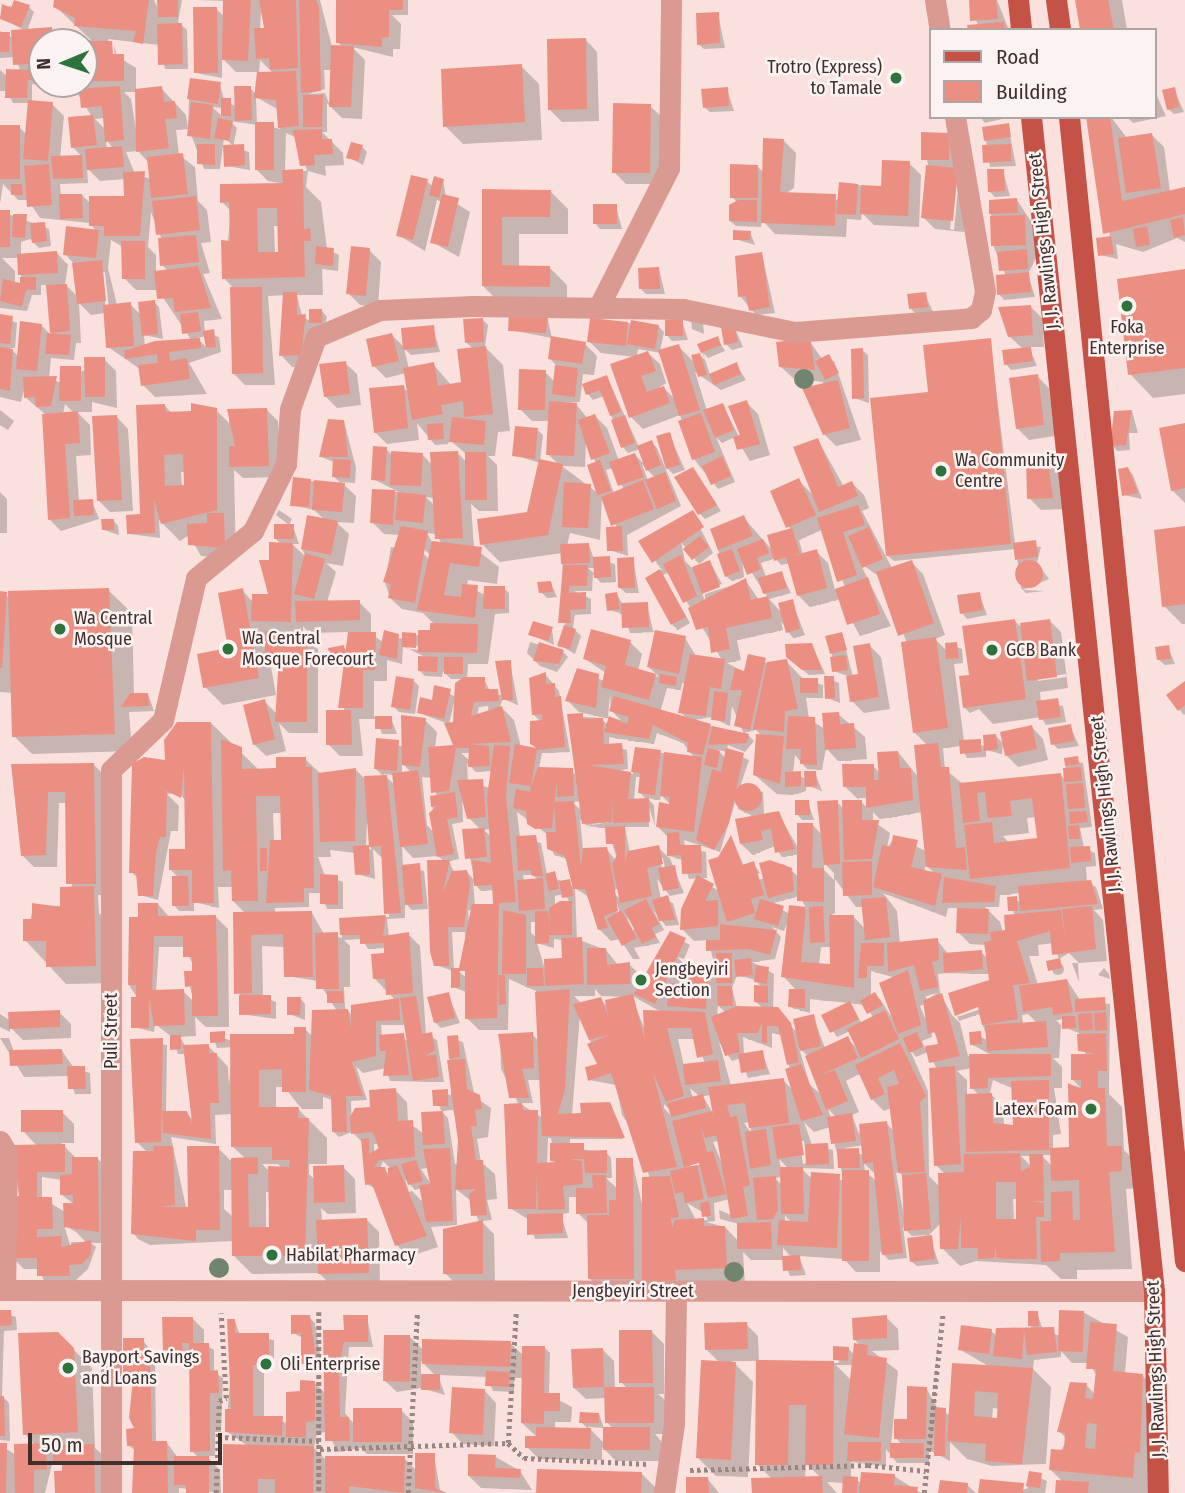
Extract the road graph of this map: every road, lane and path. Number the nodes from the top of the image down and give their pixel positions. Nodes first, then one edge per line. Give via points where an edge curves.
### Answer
1 (671, 0) edge
2 (935, 0) edge
3 (1018, 0) edge
4 (1056, 0) edge
5 (940, 28) edge
6 (1021, 28) edge
7 (1060, 28) edge
8 (955, 119) edge
9 (1031, 119) edge
10 (1069, 119) edge
11 (598, 307) junction
12 (1178, 1121) edge
13 (0, 1141) edge
14 (1185, 1261) edge
15 (3, 1290) edge
16 (111, 1291) junction
17 (220, 1291) junction
18 (319, 1291) junction
19 (417, 1291) junction
20 (518, 1291) junction
21 (676, 1291) junction
22 (945, 1291) junction
23 (1154, 1291) junction
24 (218, 1437) junction
25 (319, 1441) junction
26 (508, 1443) dead end
27 (408, 1448) junction
28 (320, 1449) junction
29 (111, 1493) edge
30 (216, 1493) edge
31 (319, 1493) edge
32 (408, 1493) edge
33 (664, 1493) edge
34 (924, 1493) edge
35 (1158, 1493) edge

1 - 11 street via 669,168
2 - 5 street
3 - 6 main road
4 - 7 main road
8 - 11 street via 985,291 981,310 971,318 795,332 683,309
9 - 23 main road, J. J. Rawlings High Street
10 - 12 main road, J. J. Rawlings High Street
11 - 16 street, Puli Street via 380,310 316,337 290,409 286,464 253,531 196,578 163,720 111,770
12 - 14 main road, J. J. Rawlings High Street
13 - 15 street via 6,1153
15 - 16 street, Jengbeyiri Street
16 - 17 street, Jengbeyiri Street
16 - 29 street, Puli Street
17 - 18 street, Jengbeyiri Street
17 - 24 path via 226,1398 219,1401
18 - 19 street, Jengbeyiri Street
18 - 25 path
19 - 20 street, Jengbeyiri Street
19 - 27 path via 418,1376 408,1402
20 - 21 street, Jengbeyiri Street
20 - 26 path
21 - 22 street, Jengbeyiri Street
21 - 33 street via 674,1424
22 - 23 street, Jengbeyiri Street
22 - 34 path
23 - 35 main road, J. J. Rawlings High Street
24 - 25 path
24 - 30 path
25 - 28 path
27 - 28 path
27 - 32 path
28 - 31 path

